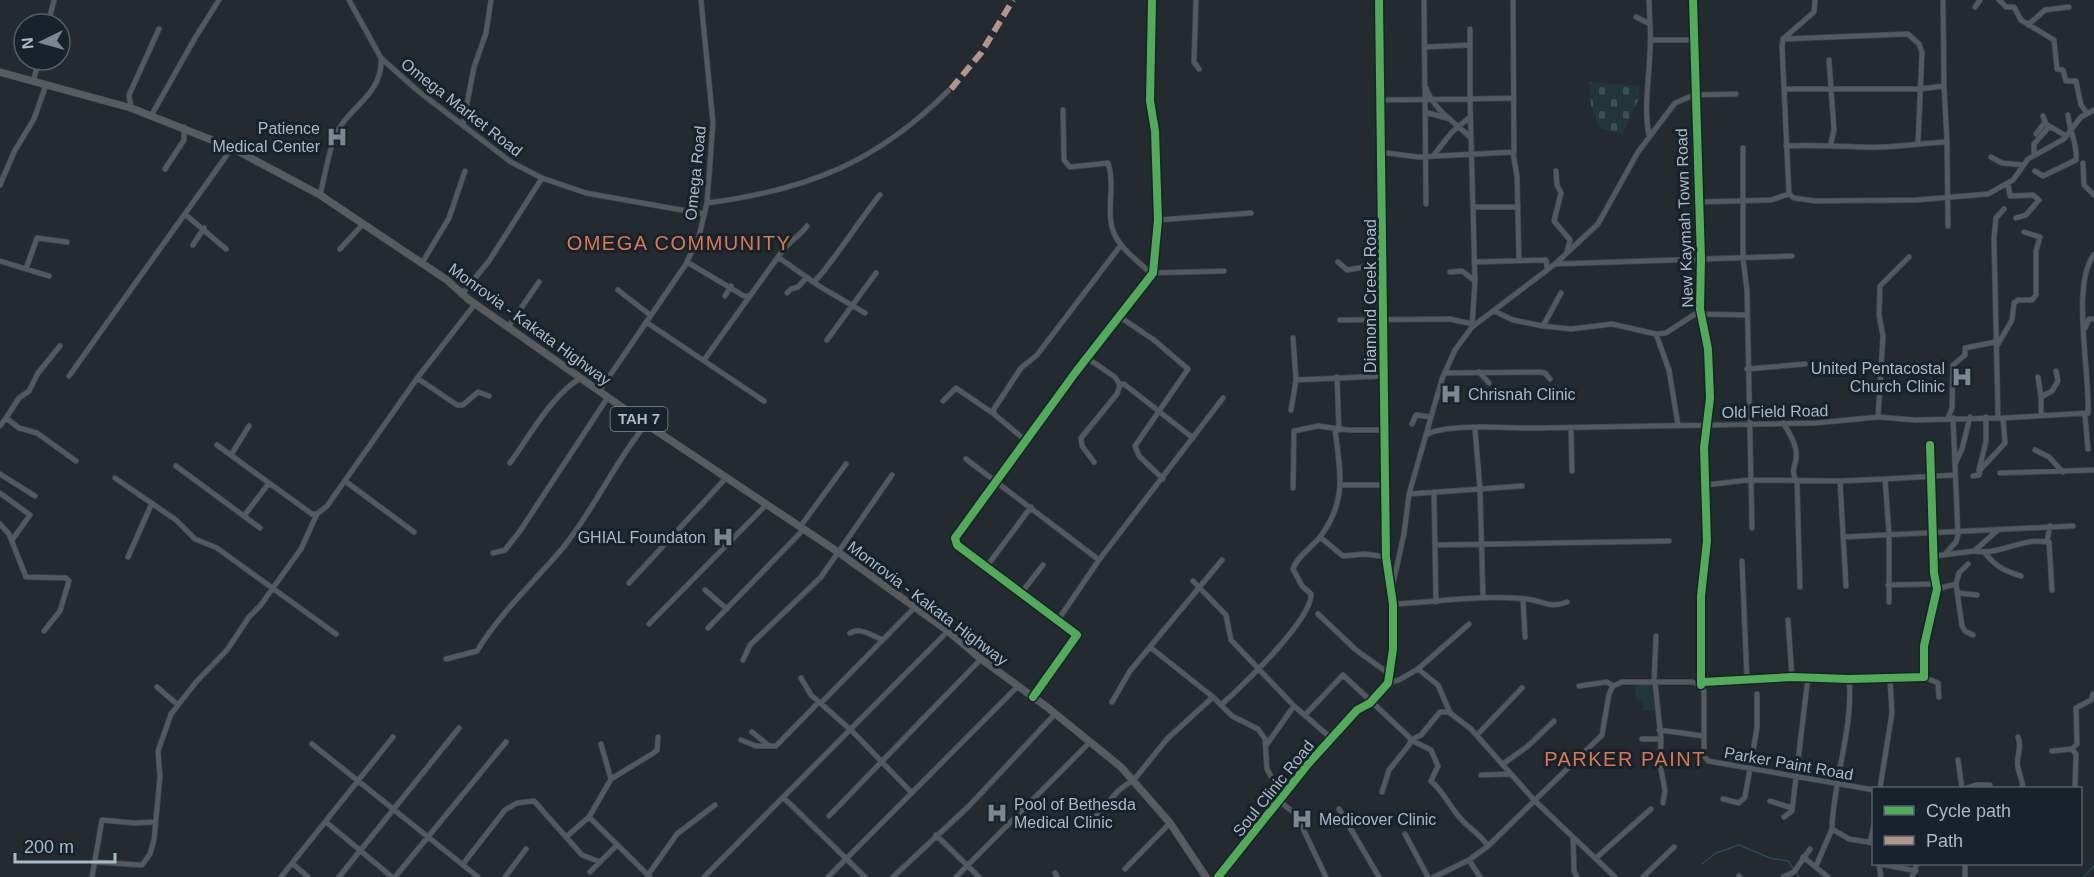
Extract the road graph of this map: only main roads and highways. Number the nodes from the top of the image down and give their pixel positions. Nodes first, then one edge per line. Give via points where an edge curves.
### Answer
1 (0, 72) edge
2 (1206, 877) edge

1 - 2 highway, Monrovia - Kakata Highway / TAH 7 via 131,108 232,148 320,195 422,263 461,295 646,424 838,552 1055,714 1133,781 1170,823

